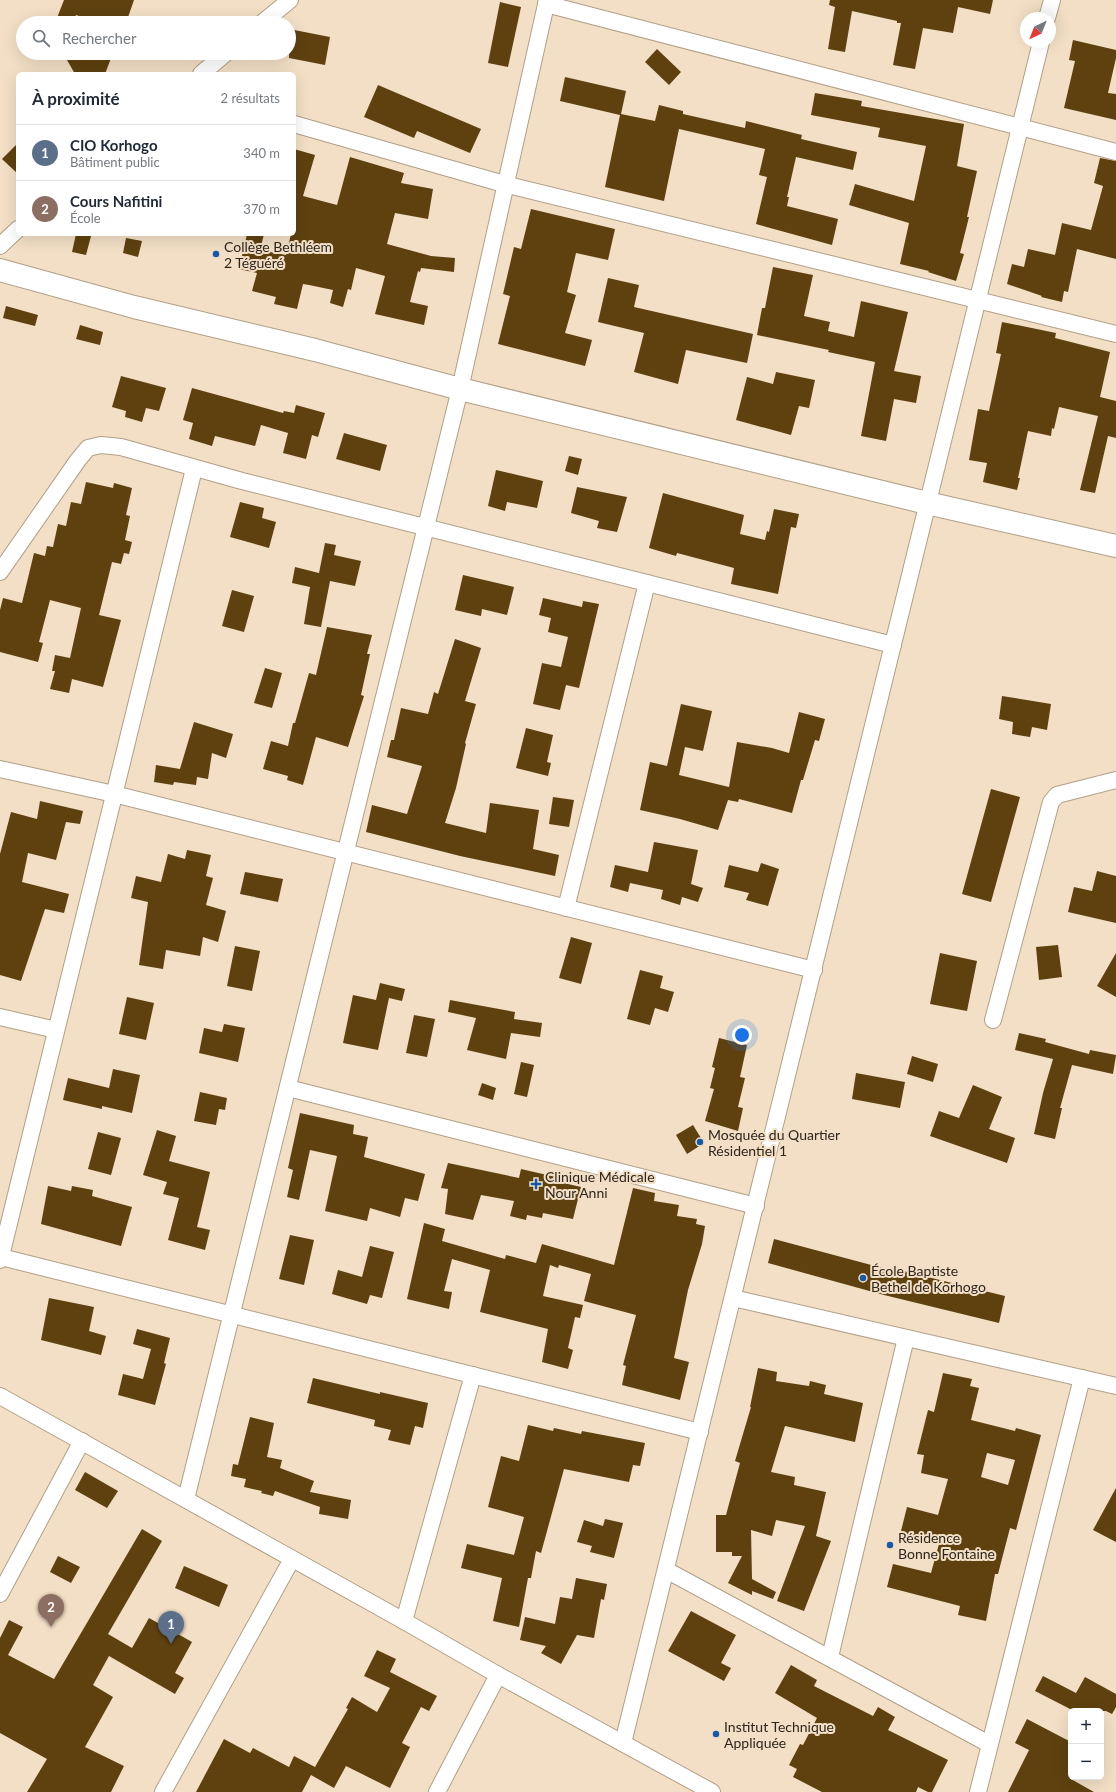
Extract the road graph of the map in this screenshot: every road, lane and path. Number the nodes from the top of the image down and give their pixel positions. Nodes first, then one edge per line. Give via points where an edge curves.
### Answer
1 (290, 0) edge
2 (1052, 0) edge
3 (546, 2) edge
4 (1049, 12) edge
5 (271, 16) edge
6 (1040, 48) edge
7 (218, 60) edge
8 (203, 72) edge
9 (296, 125) edge
10 (1020, 128) junction
11 (1116, 152) edge
12 (504, 184) junction
13 (16, 231) edge
14 (0, 246) edge
15 (0, 270) edge
16 (978, 300) junction
17 (1116, 334) edge
18 (460, 388) junction
19 (194, 469) junction
20 (927, 503) junction
21 (426, 527) junction
22 (1116, 546) edge
23 (0, 572) edge
24 (647, 583) junction
25 (893, 645) junction
26 (0, 769) edge
27 (1116, 780) edge
28 (114, 794) junction
29 (346, 852) junction
30 (566, 908) junction
31 (814, 970) junction
32 (0, 1017) edge
33 (992, 1020) dead end
34 (56, 1030) junction
35 (288, 1088) junction
36 (756, 1206) junction
37 (0, 1258) edge
38 (733, 1298) junction
39 (233, 1315) junction
40 (906, 1338) junction
41 (473, 1375) junction
42 (1082, 1378) junction
43 (1116, 1386) edge
44 (0, 1396) edge
45 (700, 1432) junction
46 (82, 1441) junction
47 (186, 1499) junction
48 (292, 1559) junction
49 (666, 1570) junction
50 (0, 1594) edge
51 (404, 1621) junction
52 (830, 1657) junction
53 (498, 1675) junction
54 (623, 1743) junction
55 (989, 1744) junction
56 (695, 1788) edge
57 (163, 1792) edge
58 (437, 1792) edge
59 (712, 1792) edge
60 (978, 1792) edge

1 - 5 street
2 - 4 street
3 - 10 street
3 - 12 street
6 - 10 street
7 - 8 street
9 - 12 street
10 - 11 street
10 - 16 street
12 - 16 street
12 - 18 street
13 - 14 street
15 - 18 street via 134,307
16 - 17 street
16 - 20 street
18 - 20 street
18 - 21 street
19 - 21 street
19 - 23 street via 121,447 101,445 88,448
19 - 28 street
20 - 22 street
20 - 25 street
21 - 24 street
21 - 29 street
24 - 25 street
24 - 30 street
25 - 31 street
26 - 28 street
27 - 33 street via 1056,795 1051,802
28 - 29 street
28 - 34 street
29 - 30 street
29 - 35 street
30 - 31 street
31 - 36 street
32 - 34 street
34 - 37 street
35 - 36 street
35 - 39 street
36 - 38 street
37 - 39 street
38 - 40 street
38 - 45 street
39 - 41 street
39 - 47 street
40 - 42 street
40 - 52 street
41 - 45 street
41 - 51 street
42 - 43 street
42 - 55 street
44 - 46 street
45 - 49 street
46 - 47 street
46 - 50 street
47 - 48 street
48 - 51 street
48 - 57 street
49 - 52 street
49 - 54 street
51 - 53 street
52 - 55 street
53 - 54 street
53 - 58 street
54 - 56 street
55 - 60 street
56 - 59 street

